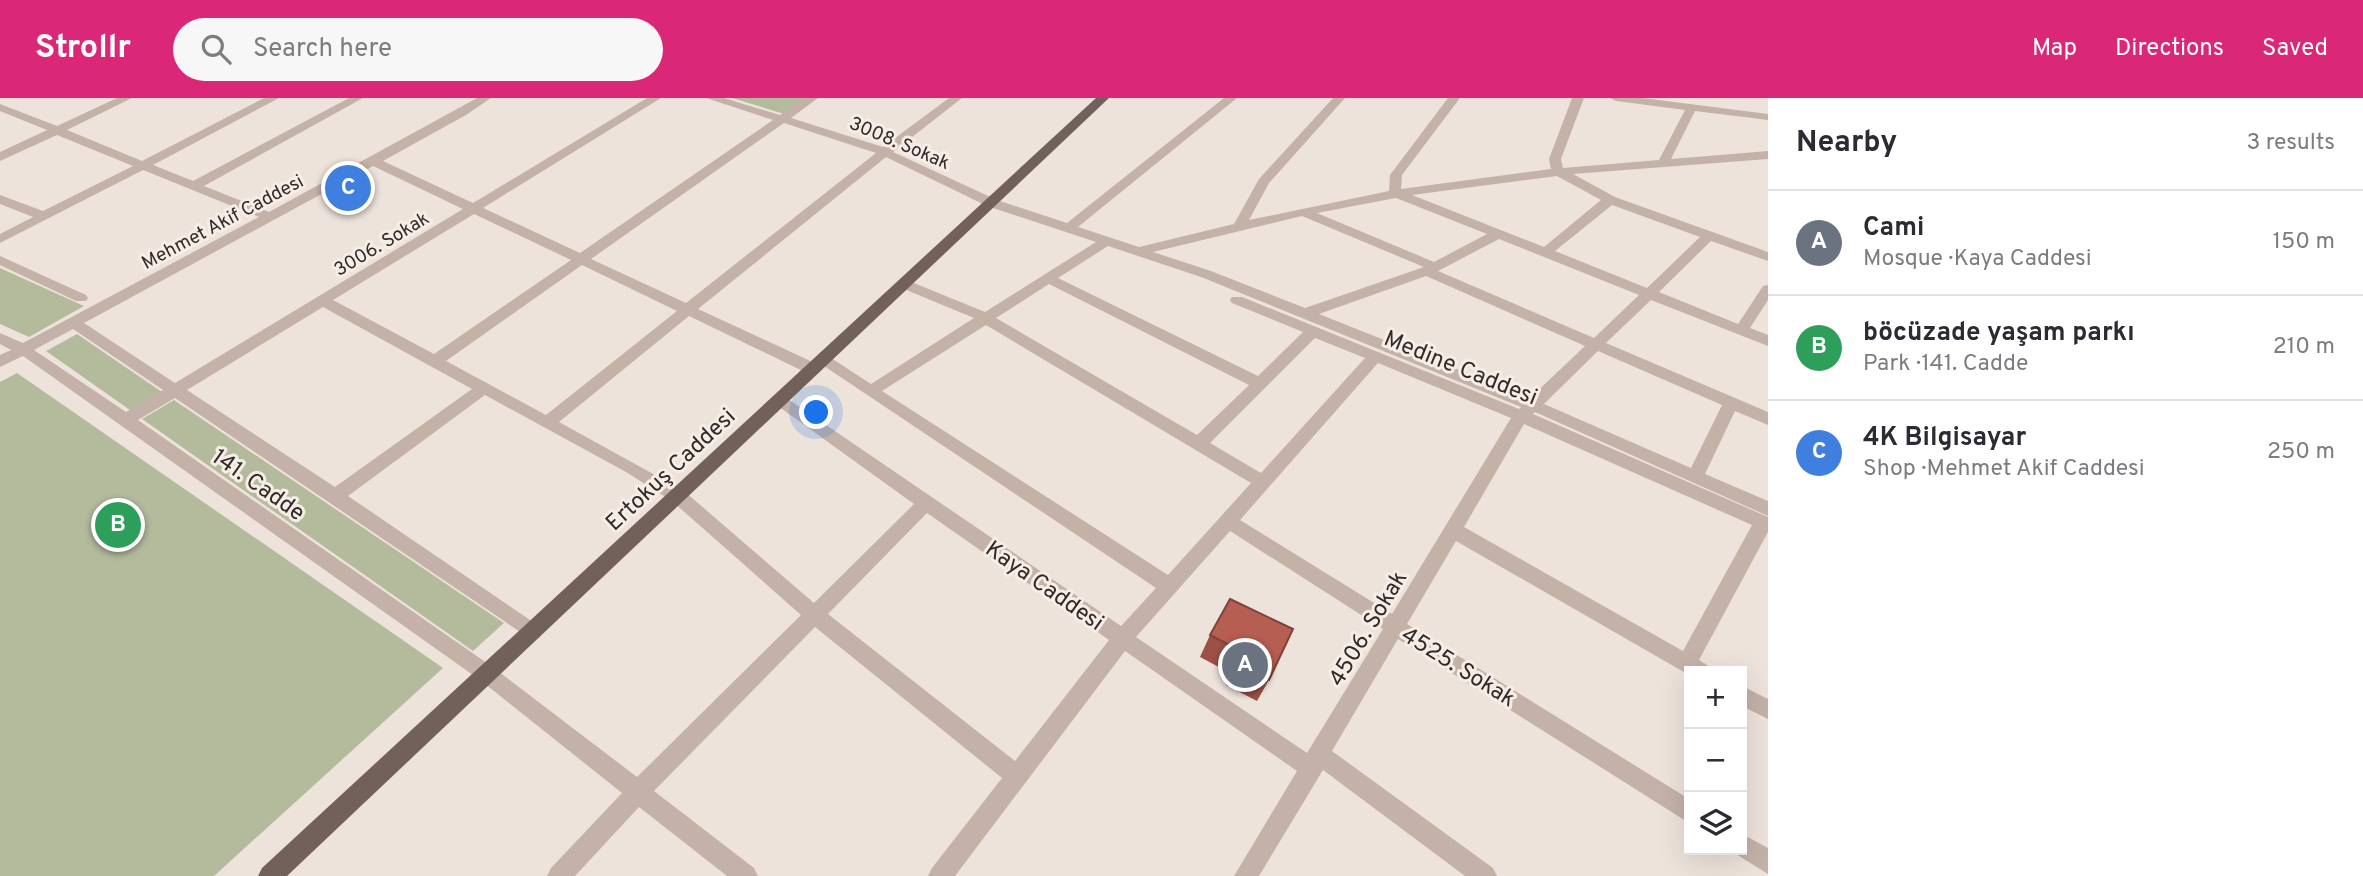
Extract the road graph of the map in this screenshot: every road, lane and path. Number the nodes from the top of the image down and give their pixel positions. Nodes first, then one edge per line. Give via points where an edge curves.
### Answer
1 (126, 98) edge
2 (273, 98) edge
3 (356, 98) edge
4 (655, 98) edge
5 (712, 98) edge
6 (812, 98) edge
7 (956, 98) edge
8 (1104, 98) edge
9 (1230, 98) edge
10 (1339, 98) edge
11 (1454, 98) edge
12 (1578, 98) edge
13 (1616, 98) edge
14 (1707, 98) edge
15 (490, 99) edge
16 (0, 107) edge
17 (1692, 107) junction
18 (1713, 110) junction
19 (1768, 117) edge
20 (783, 118) junction
21 (57, 131) junction
22 (886, 151) junction
23 (0, 158) edge
24 (1765, 159) edge
25 (373, 161) junction
26 (1663, 163) junction
27 (143, 165) junction
28 (1558, 171) junction
29 (194, 186) junction
30 (1396, 193) junction
31 (0, 199) edge
32 (1610, 200) junction
33 (992, 203) junction
34 (473, 209) junction
35 (1303, 212) junction
36 (43, 216) junction
37 (270, 217) junction
38 (1239, 226) junction
39 (1068, 229) junction
40 (1498, 234) junction
41 (1709, 236) junction
42 (0, 239) edge
43 (1105, 242) junction
44 (1136, 252) junction
45 (1545, 253) junction
46 (1768, 257) edge
47 (0, 260) edge
48 (581, 260) junction
49 (1431, 269) junction
50 (1047, 278) junction
51 (904, 284) junction
52 (1768, 289) edge
53 (1647, 294) junction
54 (81, 298) dead end
55 (323, 301) junction
56 (688, 310) junction
57 (1304, 314) junction
58 (984, 317) junction
59 (74, 323) junction
60 (1313, 331) junction
61 (1741, 331) junction
62 (0, 338) edge
63 (1768, 341) edge
64 (1593, 345) junction
65 (24, 350) junction
66 (1376, 356) junction
67 (435, 361) junction
68 (0, 362) edge
69 (818, 365) junction
70 (1260, 384) junction
71 (484, 388) junction
72 (176, 390) junction
73 (871, 391) junction
74 (779, 401) junction
75 (1731, 403) junction
76 (1525, 410) junction
77 (1768, 419) edge
78 (126, 420) junction
79 (548, 422) junction
80 (1199, 444) junction
81 (1695, 477) junction
82 (1264, 481) junction
83 (335, 496) junction
84 (678, 496) junction
85 (926, 503) junction
86 (1766, 519) edge
87 (1228, 521) junction
88 (1453, 530) junction
89 (1169, 586) junction
90 (814, 615) junction
91 (1396, 627) junction
92 (532, 632) junction
93 (1122, 639) junction
94 (1690, 666) edge
95 (1694, 666) edge
96 (487, 674) junction
97 (1747, 698) edge
98 (1768, 710) edge
99 (1316, 762) junction
100 (1017, 776) junction
101 (638, 792) junction
102 (1684, 809) edge
103 (1747, 848) edge
104 (1768, 862) edge
105 (270, 876) edge
106 (559, 876) edge
107 (746, 876) edge
108 (940, 876) edge
109 (1246, 876) edge
110 (1485, 876) edge

1 - 21 street
2 - 27 street
3 - 29 street
4 - 34 street, 3006. Sokak
5 - 20 street, 3008. Sokak
6 - 20 street
7 - 22 street
8 - 33 main road, Ertokuş Caddesi
9 - 39 street
10 - 38 street via 1263,182
11 - 30 street via 1396,176
12 - 28 street via 1555,159
13 - 17 street
14 - 18 street
15 - 25 street, Mehmet Akif Caddesi
16 - 21 street
17 - 18 street
17 - 26 street
18 - 19 street
20 - 22 street, 3008. Sokak
20 - 48 street
21 - 23 street
21 - 27 street
22 - 33 street, 3008. Sokak
22 - 56 street
24 - 26 street
25 - 34 street
25 - 37 street, Mehmet Akif Caddesi
26 - 28 street
27 - 29 street
27 - 36 street
28 - 30 street
28 - 32 street
29 - 37 street
30 - 35 street
30 - 40 street
31 - 36 street
32 - 41 street
32 - 45 street
33 - 39 street, Medine Caddesi
33 - 51 main road, Ertokuş Caddesi
34 - 48 street
34 - 55 street, 3006. Sokak
35 - 38 street
35 - 49 street
36 - 42 street
37 - 59 street, Mehmet Akif Caddesi
38 - 44 street
39 - 43 street, Medine Caddesi
40 - 45 street
40 - 49 street
41 - 46 street
41 - 53 street, 4506. Sokak
43 - 44 street, Medine Caddesi
43 - 50 street
44 - 57 street, Medine Caddesi via 1206,274
44 - 60 street, Medine Caddesi
45 - 53 street
47 - 54 street
48 - 56 street
48 - 67 street
49 - 57 street
49 - 64 street
50 - 58 street
50 - 70 street
51 - 58 street
51 - 69 main road, Ertokuş Caddesi
52 - 61 street
53 - 61 street
53 - 64 street, 4506. Sokak
55 - 67 street
55 - 72 street, 3006. Sokak
56 - 69 street
56 - 79 street
57 - 76 street, Medine Caddesi
58 - 73 street
58 - 80 street
59 - 65 street, Mehmet Akif Caddesi
59 - 72 street, 141. Cadde
60 - 66 street, Medine Caddesi
60 - 70 street
61 - 63 street
62 - 65 street, 141. Cadde
64 - 75 street
64 - 76 street, 4506. Sokak
65 - 68 street, Mehmet Akif Caddesi
65 - 78 street, 141. Cadde
66 - 76 street, Medine Caddesi
66 - 82 street
67 - 71 street
69 - 73 street
69 - 74 main road, Ertokuş Caddesi
70 - 80 street
71 - 79 street
71 - 83 street
72 - 78 street, 3006. Sokak
72 - 83 street, 141. Cadde
73 - 89 street
74 - 84 main road, Ertokuş Caddesi
74 - 85 street, Kaya Caddesi
75 - 77 street
75 - 81 street
76 - 81 street, Medine Caddesi
76 - 86 street, Medine Caddesi
76 - 88 street, 4506. Sokak
78 - 96 street, 141. Cadde
79 - 84 street
80 - 82 street
81 - 86 street, Medine Caddesi
82 - 87 street
83 - 92 street, 141. Cadde
84 - 90 street
84 - 92 main road, Ertokuş Caddesi
85 - 90 street
85 - 93 street, Kaya Caddesi
86 - 95 street
87 - 89 street
87 - 91 street, 4525. Sokak
88 - 91 street, 4506. Sokak
88 - 94 street
89 - 93 street
90 - 100 street
90 - 101 street
91 - 99 street, 4506. Sokak
91 - 102 street, 4525. Sokak
92 - 96 main road, Ertokuş Caddesi
93 - 99 street, Kaya Caddesi
93 - 100 street
96 - 101 street, 141. Cadde
96 - 105 main road, Ertokuş Caddesi
97 - 98 street
99 - 109 street, 4506. Sokak
99 - 110 street, Kaya Caddesi
100 - 108 street
101 - 106 street
101 - 107 street, 141. Cadde
103 - 104 street

